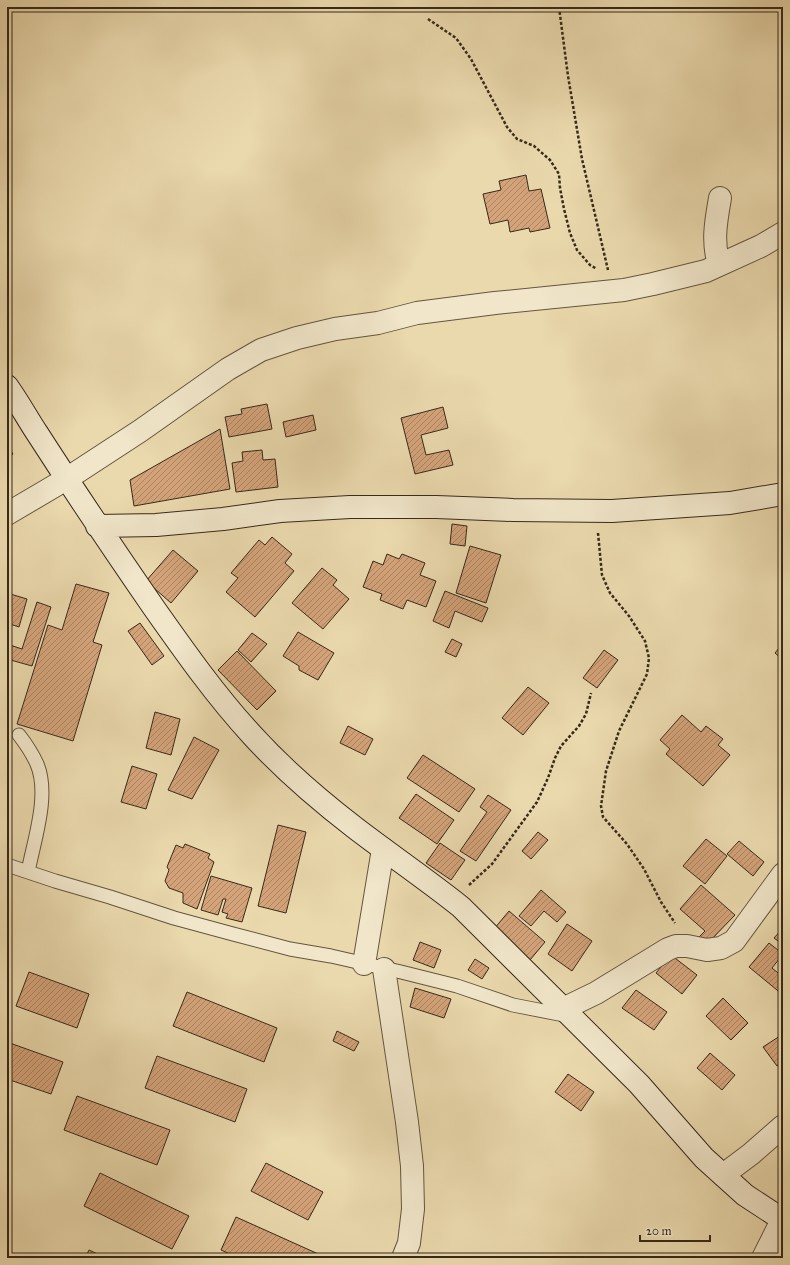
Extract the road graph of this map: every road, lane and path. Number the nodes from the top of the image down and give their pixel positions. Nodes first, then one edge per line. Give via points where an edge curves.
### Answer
1 (558, 7) edge
2 (428, 19) dead end
3 (720, 198) dead end
4 (783, 233) edge
5 (718, 264) junction
6 (617, 284) junction
7 (7, 386) edge
8 (68, 478) junction
9 (783, 494) edge
10 (596, 511) junction
11 (7, 514) edge
12 (97, 526) junction
13 (591, 693) dead end
14 (783, 729) edge
15 (19, 735) dead end
16 (783, 740) edge
17 (383, 849) junction
18 (7, 865) edge
19 (28, 872) junction
20 (783, 874) edge
21 (453, 901) junction
22 (687, 946) junction
23 (374, 966) junction
24 (566, 1012) junction
25 (783, 1126) edge
26 (723, 1175) junction
27 (783, 1220) edge
28 (403, 1258) edge
29 (763, 1258) edge

1 - 6 path via 582,159
2 - 6 path via 456,38 471,59 507,127 517,139 534,146 550,160 559,174 570,233 577,250 590,265
3 - 5 street via 715,223 715,253
4 - 5 street via 761,246
5 - 6 street via 706,271 653,284
6 - 8 street via 416,313 378,323 335,329 261,350 228,369
7 - 8 street
8 - 11 street
8 - 12 street
9 - 10 street via 730,503
10 - 12 street via 350,507 280,511 156,525
10 - 22 path via 602,575 610,593 645,641 649,658 648,674 619,731 606,771 601,806 603,817 627,844 644,869
12 - 17 street via 200,672 253,736 321,800
13 - 21 path via 586,714 561,746 537,802 492,864
14 - 16 path
15 - 19 lane via 37,765 42,785 40,814
17 - 21 street
17 - 23 street
18 - 19 lane
19 - 23 lane via 174,918 290,949
20 - 22 street via 734,941 721,948 707,950
21 - 24 street
22 - 24 street via 668,949
23 - 24 lane via 457,986 513,1005
23 - 28 street via 406,1114 412,1166 414,1209 409,1243
24 - 26 street via 640,1084 704,1158
25 - 26 street via 752,1154
26 - 27 street via 745,1195
27 - 29 street

